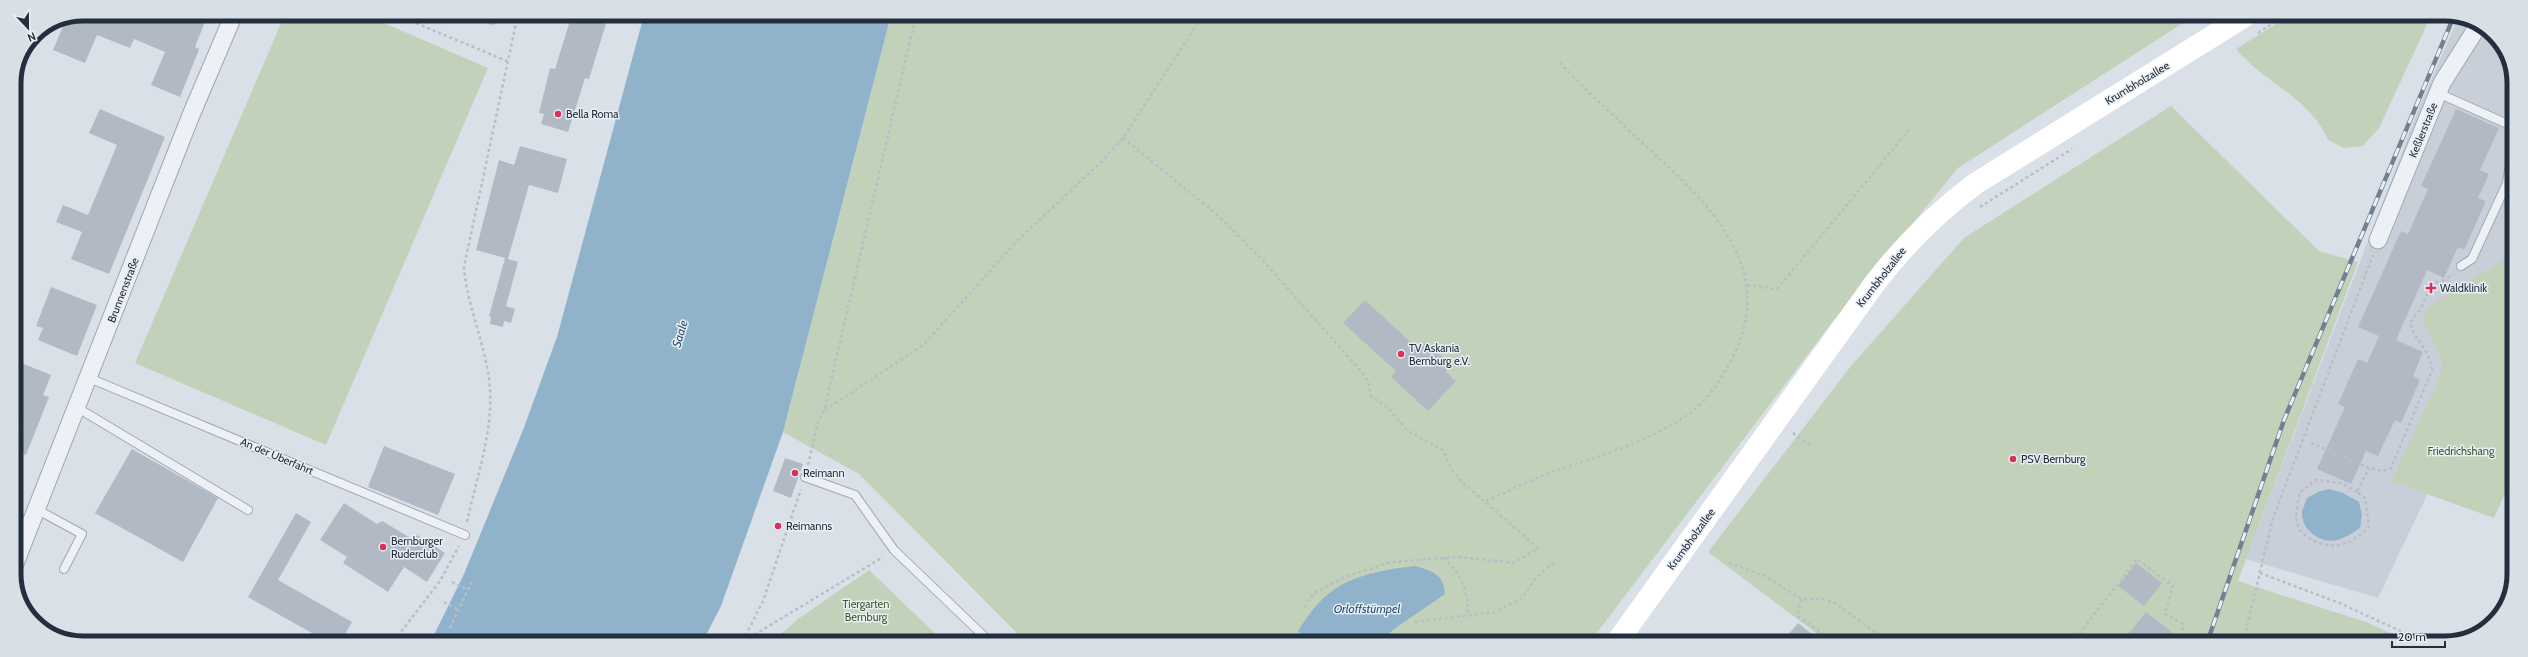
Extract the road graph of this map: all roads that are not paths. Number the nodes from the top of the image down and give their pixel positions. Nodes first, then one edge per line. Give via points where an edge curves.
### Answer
1 (231, 21) edge
2 (2237, 21) edge
3 (2476, 29) edge
4 (2438, 93) junction
5 (2507, 124) edge
6 (2507, 183) edge
7 (2378, 240) road end
8 (2461, 266) road end
9 (89, 378) junction
10 (76, 407) junction
11 (805, 477) road end
12 (36, 509) junction
13 (248, 510) dead end
14 (465, 535) road end
15 (21, 548) edge
16 (64, 569) dead end
17 (984, 636) edge
18 (1621, 636) edge

1 - 9 street, Brunnenstraße via 191,115
2 - 18 street, Krumbholzallee via 1975,184 1940,210 1910,240 1875,283
3 - 4 street, Keßlerstraße
4 - 5 lane
4 - 7 street, Keßlerstraße
6 - 8 lane via 2472,259
9 - 10 street, Brunnenstraße
9 - 14 lane, An der Überfahrt
10 - 12 street, Brunnenstraße
10 - 13 lane
11 - 17 lane via 855,495 894,550
12 - 15 street, Brunnenstraße
12 - 16 lane via 82,534

